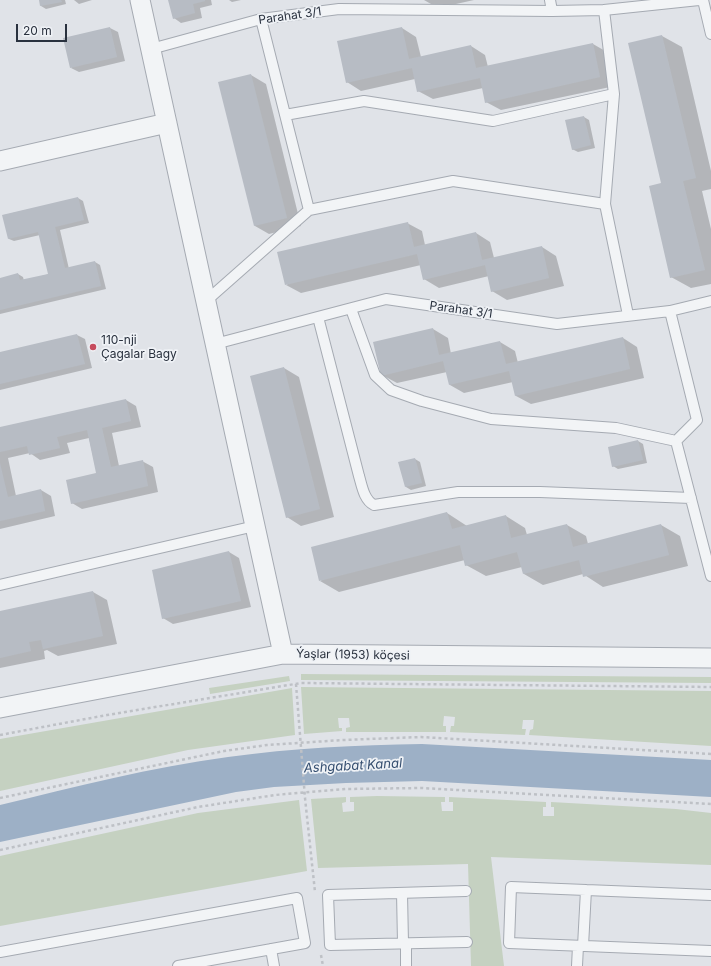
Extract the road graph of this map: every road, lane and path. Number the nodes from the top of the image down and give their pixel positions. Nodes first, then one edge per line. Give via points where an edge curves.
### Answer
1 (140, 0) edge
2 (550, 0) edge
3 (699, 0) edge
4 (703, 0) edge
5 (604, 10) junction
6 (552, 11) junction
7 (261, 19) junction
8 (711, 34) edge
9 (151, 49) junction
10 (614, 94) junction
11 (285, 115) junction
12 (167, 122) junction
13 (0, 161) edge
14 (605, 204) junction
15 (309, 210) junction
16 (206, 301) junction
17 (711, 301) edge
18 (351, 309) junction
19 (670, 311) junction
20 (628, 315) junction
21 (318, 317) junction
22 (215, 344) junction
23 (676, 441) junction
24 (691, 498) junction
25 (255, 526) junction
26 (711, 576) edge
27 (0, 585) edge
28 (283, 654) junction
29 (711, 658) edge
30 (296, 684) junction
31 (711, 687) edge
32 (0, 708) edge
33 (0, 735) edge
34 (300, 743) junction
35 (711, 754) edge
36 (304, 792) junction
37 (0, 798) edge
38 (711, 804) edge
39 (0, 850) edge
40 (586, 890) junction
41 (466, 891) dead end
42 (402, 893) junction
43 (711, 895) edge
44 (315, 897) dead end
45 (467, 942) dead end
46 (404, 943) junction
47 (581, 946) junction
48 (271, 949) junction
49 (321, 951) dead end
50 (0, 952) edge
51 (711, 952) edge
52 (178, 966) edge
53 (274, 966) edge
54 (323, 966) edge
55 (406, 966) edge
56 (577, 966) edge

1 - 9 street
2 - 6 lane
3 - 5 lane, Parahat 3/1
4 - 8 lane
5 - 6 lane, Parahat 3/1
5 - 10 lane
6 - 7 lane, Parahat 3/1 via 339,9
7 - 9 lane, Parahat 3/1
7 - 11 lane
9 - 12 street
10 - 11 lane via 493,122 364,101
10 - 14 lane
11 - 15 lane
12 - 13 street
12 - 16 street
14 - 15 lane via 453,181
14 - 20 lane
15 - 16 lane
16 - 22 street
17 - 19 lane, Parahat 3/1
18 - 20 lane, Parahat 3/1 via 386,299 557,324
18 - 21 lane, Parahat 3/1
18 - 23 lane via 375,375 391,390 490,419 616,428
19 - 20 lane, Parahat 3/1
19 - 23 lane via 697,420
21 - 22 lane, Parahat 3/1
21 - 24 lane via 359,476 366,498 374,505 458,492 540,492
22 - 25 street
23 - 24 lane
24 - 26 lane
25 - 27 lane
25 - 28 street
28 - 29 street, Ýaşlar (1953) köçesi
28 - 32 street, Ýaşlar (1953) köçesi
30 - 31 path
30 - 33 path
30 - 34 path
34 - 35 path via 422,737
34 - 36 path
34 - 37 path via 187,757
36 - 38 path via 420,788
36 - 39 path via 198,807
36 - 44 path
40 - 43 lane
40 - 47 lane
40 - 47 lane via 511,886 509,943
41 - 42 lane
42 - 46 lane
42 - 46 lane via 328,895 330,945
45 - 46 lane
46 - 55 lane
47 - 51 lane
47 - 56 lane
48 - 50 lane via 305,943 297,898
48 - 52 lane
48 - 53 lane
49 - 54 path

